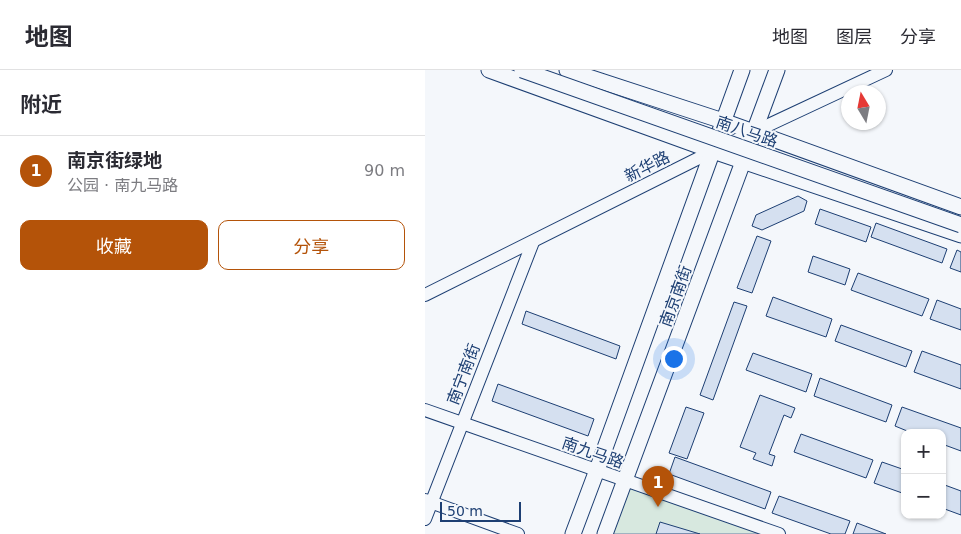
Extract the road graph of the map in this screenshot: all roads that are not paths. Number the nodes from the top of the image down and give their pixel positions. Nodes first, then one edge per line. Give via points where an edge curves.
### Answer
1 (489, 70) edge
2 (522, 70) edge
3 (742, 70) edge
4 (777, 70) edge
5 (886, 70) edge
6 (577, 72) edge
7 (572, 100) junction
8 (723, 121) junction
9 (755, 132) junction
10 (713, 151) junction
11 (743, 161) junction
12 (961, 207) edge
13 (961, 225) edge
14 (961, 235) edge
15 (533, 242) junction
16 (425, 295) edge
17 (425, 410) edge
18 (462, 423) junction
19 (597, 470) junction
20 (625, 480) junction
21 (428, 501) edge
22 (425, 519) edge
23 (518, 534) edge
24 (573, 534) edge
25 (605, 534) edge
26 (779, 534) edge

1 - 7 main road, 南八马路
2 - 13 main road, 南八马路, bridge
3 - 8 main road, 南京南街
4 - 9 main road, 南京南街
5 - 9 street, 新华路
6 - 7 street
6 - 8 main road
7 - 10 main road, 南八马路
8 - 9 main road
8 - 10 main road, 南京南街
9 - 10 street, 新华路
9 - 11 main road, 南京南街
9 - 12 main road
10 - 11 main road, 南八马路
10 - 15 street, 新华路
10 - 19 main road, 南京南街
11 - 14 main road, 南八马路
11 - 20 main road, 南京南街
15 - 16 street, 新华路
15 - 18 street, 南宁南街
17 - 18 street, 南九马路
18 - 19 street, 南九马路
18 - 21 street, 南宁南街
19 - 20 street, 南九马路
19 - 24 main road, 南京南街
20 - 25 main road, 南京南街
20 - 26 street, 南九马路
21 - 22 street, 南宁南街
21 - 23 street

